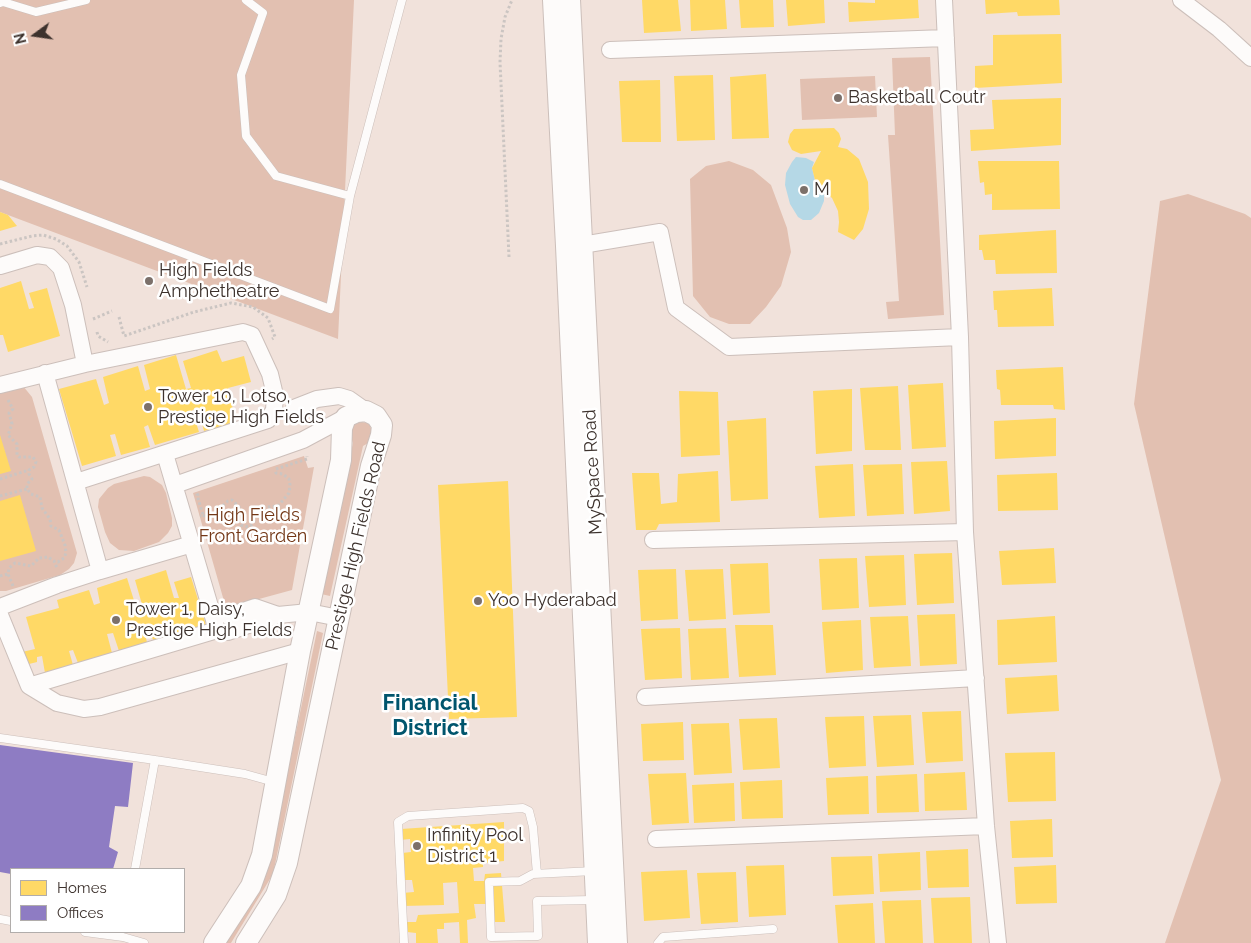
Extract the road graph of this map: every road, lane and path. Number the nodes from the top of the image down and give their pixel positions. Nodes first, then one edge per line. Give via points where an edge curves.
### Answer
1 (86, 0) edge
2 (246, 0) edge
3 (402, 0) edge
4 (512, 0) edge
5 (553, 0) edge
6 (570, 0) edge
7 (944, 0) edge
8 (1180, 0) edge
9 (0, 3) edge
10 (946, 38) junction
11 (610, 50) dead end
12 (1251, 58) edge
13 (0, 184) edge
14 (350, 196) junction
15 (582, 245) junction
16 (509, 257) dead end
17 (0, 266) edge
18 (112, 312) dead end
19 (119, 317) dead end
20 (94, 325) dead end
21 (96, 330) dead end
22 (960, 337) junction
23 (116, 344) dead end
24 (258, 344) junction
25 (85, 364) junction
26 (45, 373) junction
27 (2, 391) edge
28 (294, 408) dead end
29 (366, 411) junction
30 (346, 417) junction
31 (165, 454) junction
32 (29, 470) junction
33 (275, 470) dead end
34 (0, 479) edge
35 (76, 482) junction
36 (175, 485) junction
37 (27, 489) junction
38 (0, 496) edge
39 (203, 515) dead end
40 (965, 532) junction
41 (653, 540) dead end
42 (192, 544) junction
43 (54, 561) junction
44 (100, 571) junction
45 (8, 574) junction
46 (0, 576) edge
47 (63, 583) junction
48 (19, 599) junction
49 (0, 606) edge
50 (309, 612) junction
51 (0, 615) edge
52 (338, 618) junction
53 (228, 624) dead end
54 (300, 651) junction
55 (976, 678) junction
56 (29, 686) junction
57 (645, 697) dead end
58 (0, 738) edge
59 (155, 760) junction
60 (276, 782) junction
61 (986, 826) junction
62 (656, 839) dead end
63 (135, 868) edge
64 (595, 871) junction
65 (537, 874) junction
66 (596, 900) junction
67 (774, 929) dead end
68 (98, 933) edge
69 (123, 935) edge
70 (538, 939) edge
71 (607, 942) edge
72 (144, 943) edge
73 (214, 943) edge
74 (246, 943) edge
75 (404, 943) edge
76 (658, 943) edge
77 (998, 943) edge

1 - 9 lane via 36,12
2 - 14 lane via 263,13 241,75 246,136 276,176
3 - 14 lane
4 - 16 path via 505,17 500,62
5 - 64 street, MySpace Road
6 - 15 street, MySpace Road
7 - 10 street
8 - 12 street
10 - 11 street
10 - 22 street
13 - 14 lane via 330,309
15 - 22 street via 660,232 676,308 729,347
15 - 71 street, MySpace Road
17 - 25 street via 37,255 50,257 61,268 73,305
18 - 20 path via 92,318
19 - 24 path via 124,336 231,303 253,307 268,318 275,337
21 - 23 path via 106,342
22 - 40 street
24 - 25 street via 252,335 243,332
24 - 31 street via 274,395 274,410 268,420
25 - 26 street
26 - 27 street
26 - 35 street
27 - 32 path via 13,409 9,413 12,424 8,435 17,444 17,455 33,457 36,462
28 - 29 street via 316,399 339,396
29 - 30 street
29 - 52 street, Prestige High Fields Road via 382,424 381,435 371,466
30 - 36 street via 303,440
30 - 50 street, Prestige High Fields Road via 342,428 341,460
31 - 35 street
31 - 36 street
32 - 34 path
32 - 37 path via 32,479
33 - 39 path via 288,479 289,493 278,506 258,508 253,524 248,527 241,525 238,520 240,508 232,500 211,516
35 - 44 street
36 - 42 street
37 - 38 path
37 - 43 path via 40,497 50,526 61,534 66,553 58,562
40 - 41 street
40 - 55 street
42 - 44 street
42 - 56 street via 217,630
43 - 45 path via 48,557 39,558 31,566 15,563
43 - 47 path
44 - 47 street
45 - 46 path
45 - 48 path
47 - 48 street
48 - 49 street
50 - 52 street
50 - 53 street
50 - 54 street, Prestige High Fields Road
51 - 56 street
52 - 74 street, Prestige High Fields Road via 283,879
54 - 56 street via 100,707 57,703
54 - 60 street, Prestige High Fields Road
55 - 57 street
55 - 61 street
58 - 59 lane
59 - 60 lane
59 - 63 lane
60 - 73 street, Prestige High Fields Road via 257,870
61 - 62 street
61 - 77 street
64 - 65 lane
64 - 66 street, MySpace Road
65 - 70 lane via 520,881 489,882 491,937
65 - 75 lane via 533,827 528,811 522,808 408,816 398,822
66 - 70 lane via 537,901
66 - 71 street, MySpace Road
67 - 76 lane via 663,937
68 - 69 lane
69 - 72 lane

